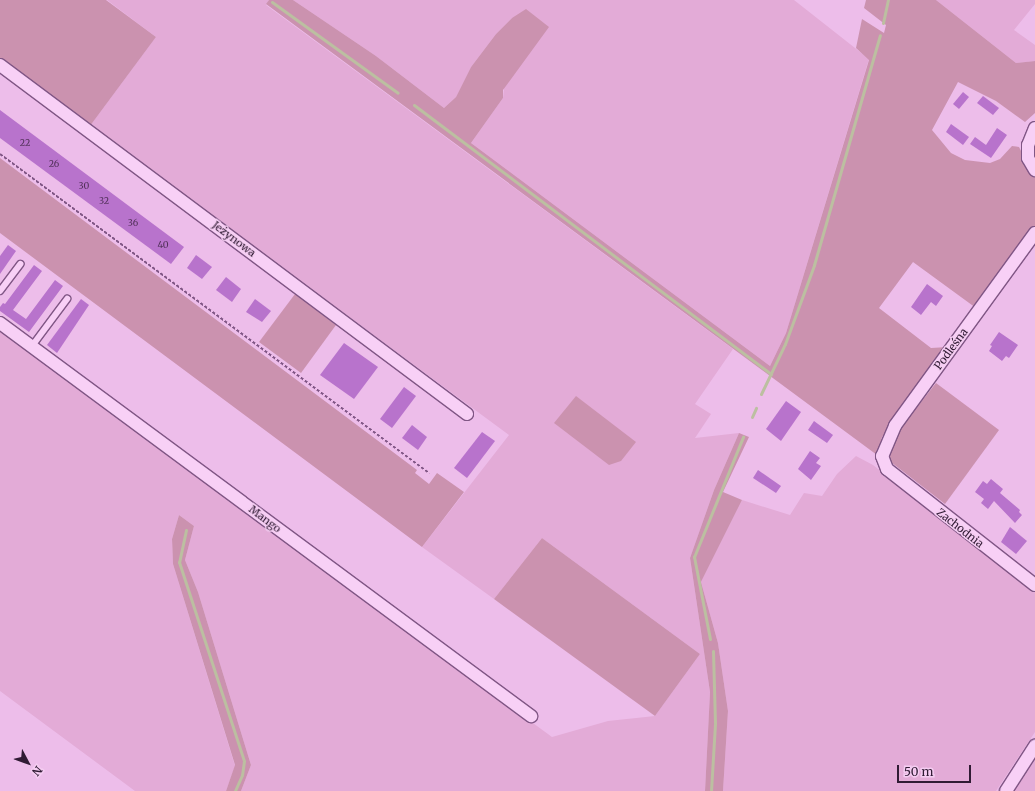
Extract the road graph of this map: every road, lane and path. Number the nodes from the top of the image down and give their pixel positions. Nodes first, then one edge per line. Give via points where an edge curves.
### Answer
1 (0, 65) edge
2 (1035, 128) edge
3 (0, 154) edge
4 (1035, 170) edge
5 (1035, 233) edge
6 (20, 264) dead end
7 (0, 291) edge
8 (67, 299) dead end
9 (0, 323) edge
10 (32, 346) junction
11 (467, 414) dead end
12 (887, 469) joint
13 (429, 473) dead end
14 (1035, 585) edge
15 (531, 716) dead end
16 (1035, 746) edge
17 (1006, 791) edge

1 - 11 street, Jeżynowa
2 - 4 street via 1028,145 1028,158
3 - 13 path
5 - 12 street, Podleśna via 894,426 882,456
6 - 7 lane
8 - 10 lane
9 - 10 street, Mango
10 - 15 street, Mango
12 - 14 street, Zachodnia
16 - 17 street

